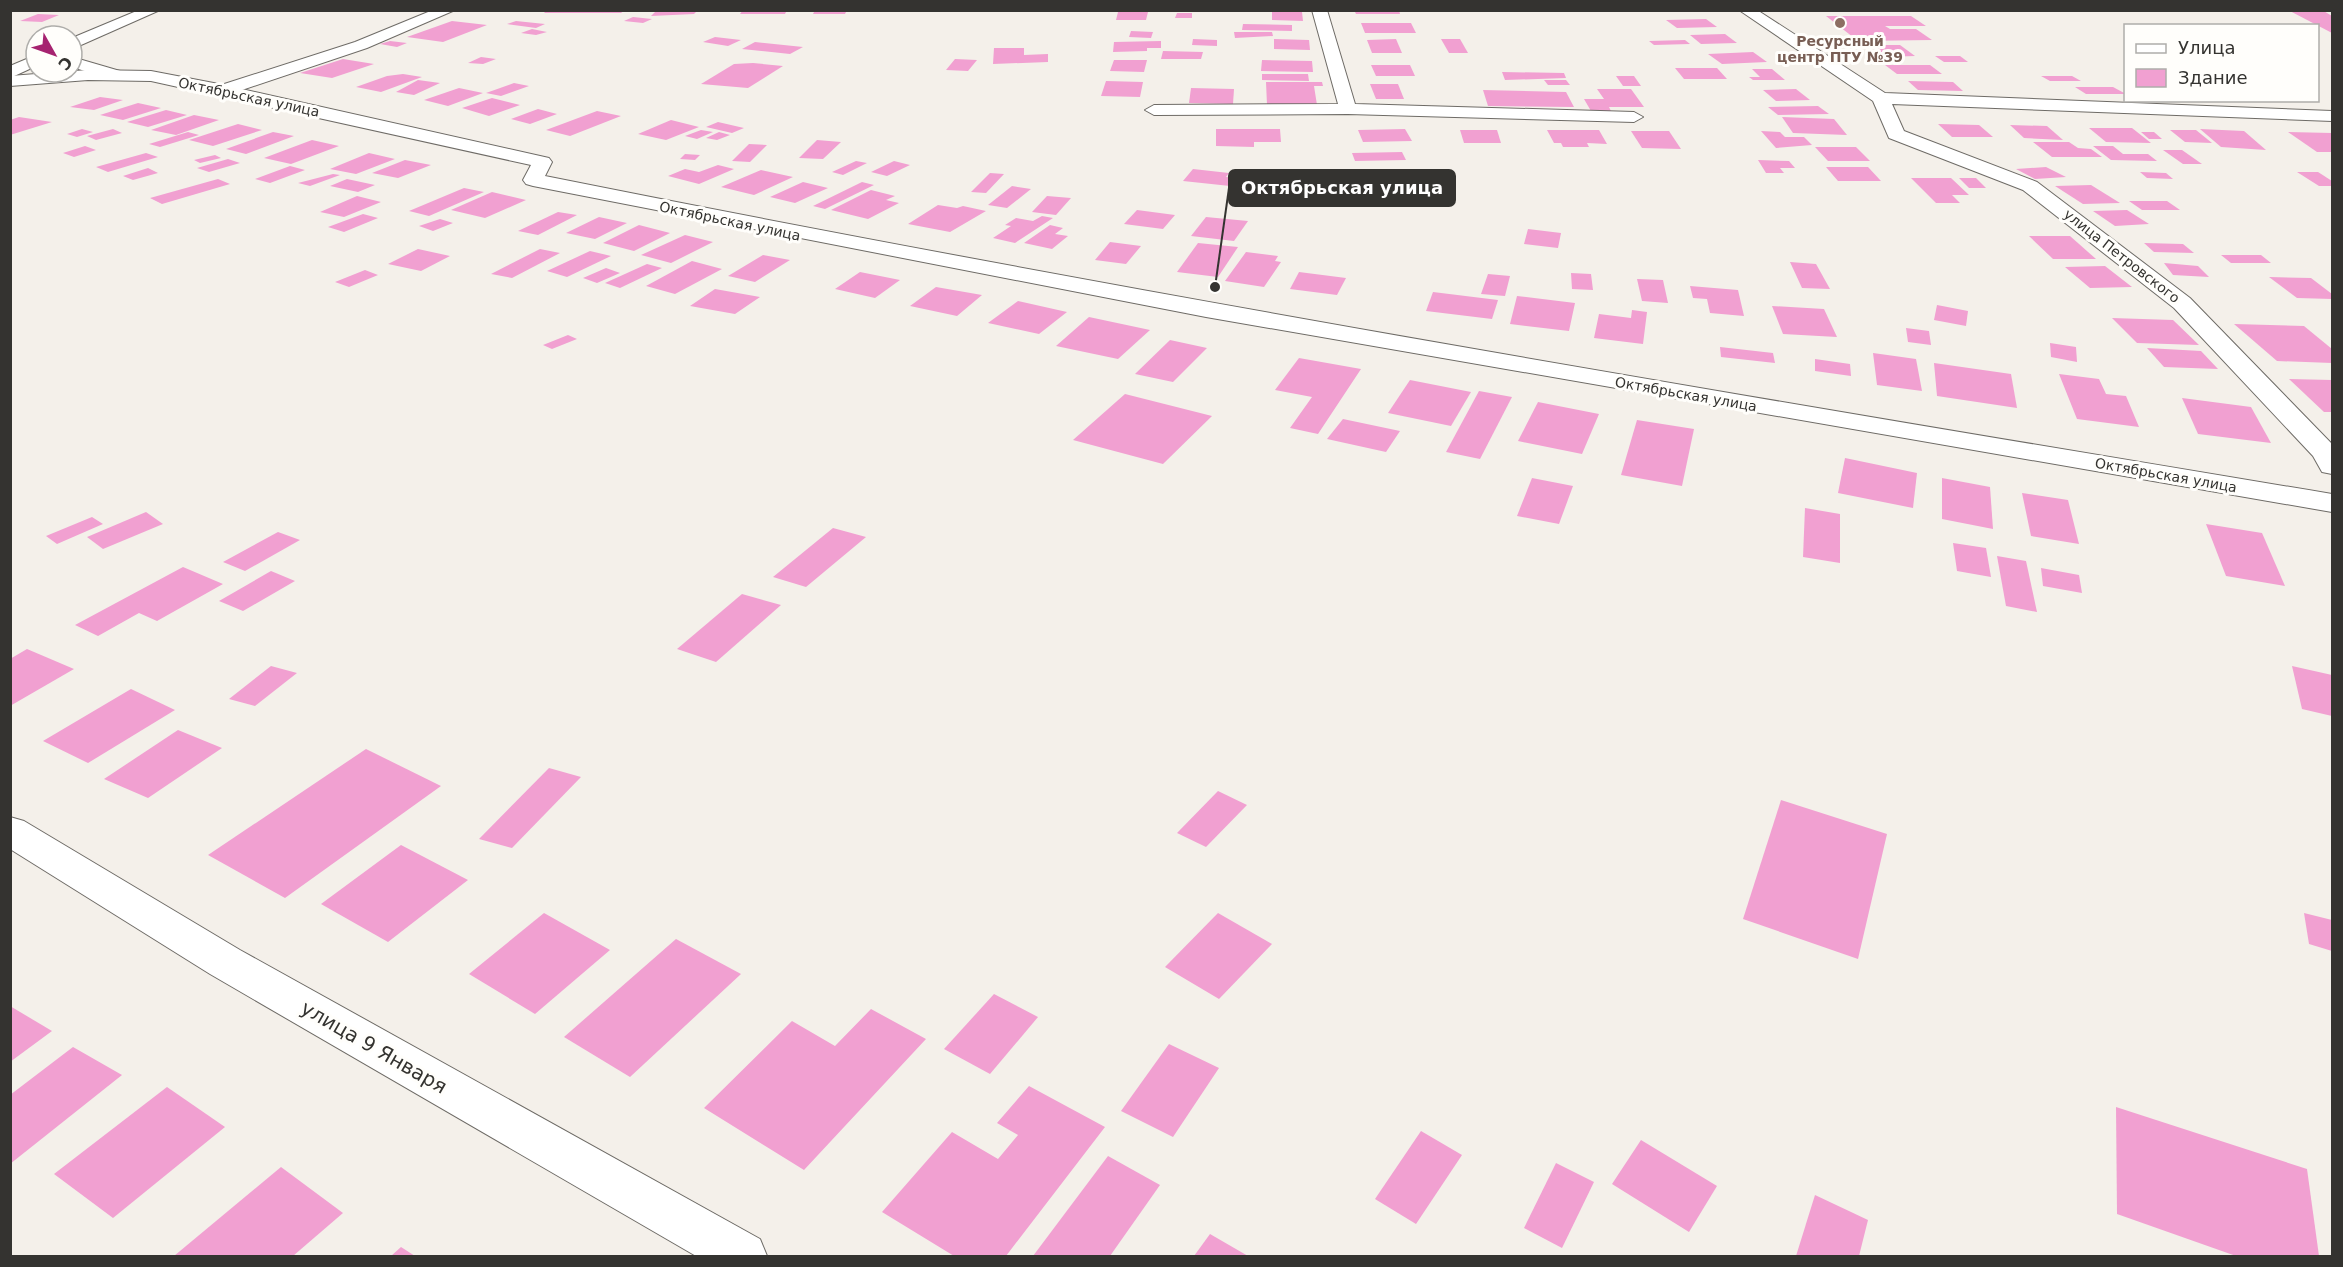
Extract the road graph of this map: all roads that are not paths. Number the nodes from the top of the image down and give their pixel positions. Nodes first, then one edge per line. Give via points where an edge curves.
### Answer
1 (153, 10) edge
2 (448, 10) edge
3 (1319, 10) edge
4 (1746, 10) edge
5 (84, 39) edge
6 (24, 66) edge
7 (84, 66) edge
8 (10, 73) edge
9 (114, 75) junction
10 (10, 81) edge
11 (224, 90) junction
12 (1881, 98) junction
13 (1989, 102) junction
14 (2045, 105) junction
15 (1348, 109) junction
16 (1154, 110) dead end
17 (2252, 113) junction
18 (2332, 116) edge
19 (1634, 117) dead end
20 (2010, 125) dead end
21 (2077, 126) dead end
22 (2274, 132) dead end
23 (2332, 466) edge
24 (2332, 503) edge
25 (10, 831) edge
26 (742, 1257) edge

1 - 5 street
2 - 11 street via 361,45
3 - 15 street
4 - 12 street
6 - 8 street
7 - 9 street
9 - 10 street, Октябрьская улица
9 - 11 street, Октябрьская улица via 151,76
11 - 24 street, Октябрьская улица via 542,162 533,180 832,242 1684,394
12 - 13 street
12 - 23 street, улица Петровского via 1896,134 2030,186 2182,303 2326,453
13 - 14 street
13 - 20 street
14 - 17 street
14 - 21 street
15 - 16 street
15 - 19 street
17 - 18 street
17 - 22 street
25 - 26 street, улица 9 Января via 225,962

